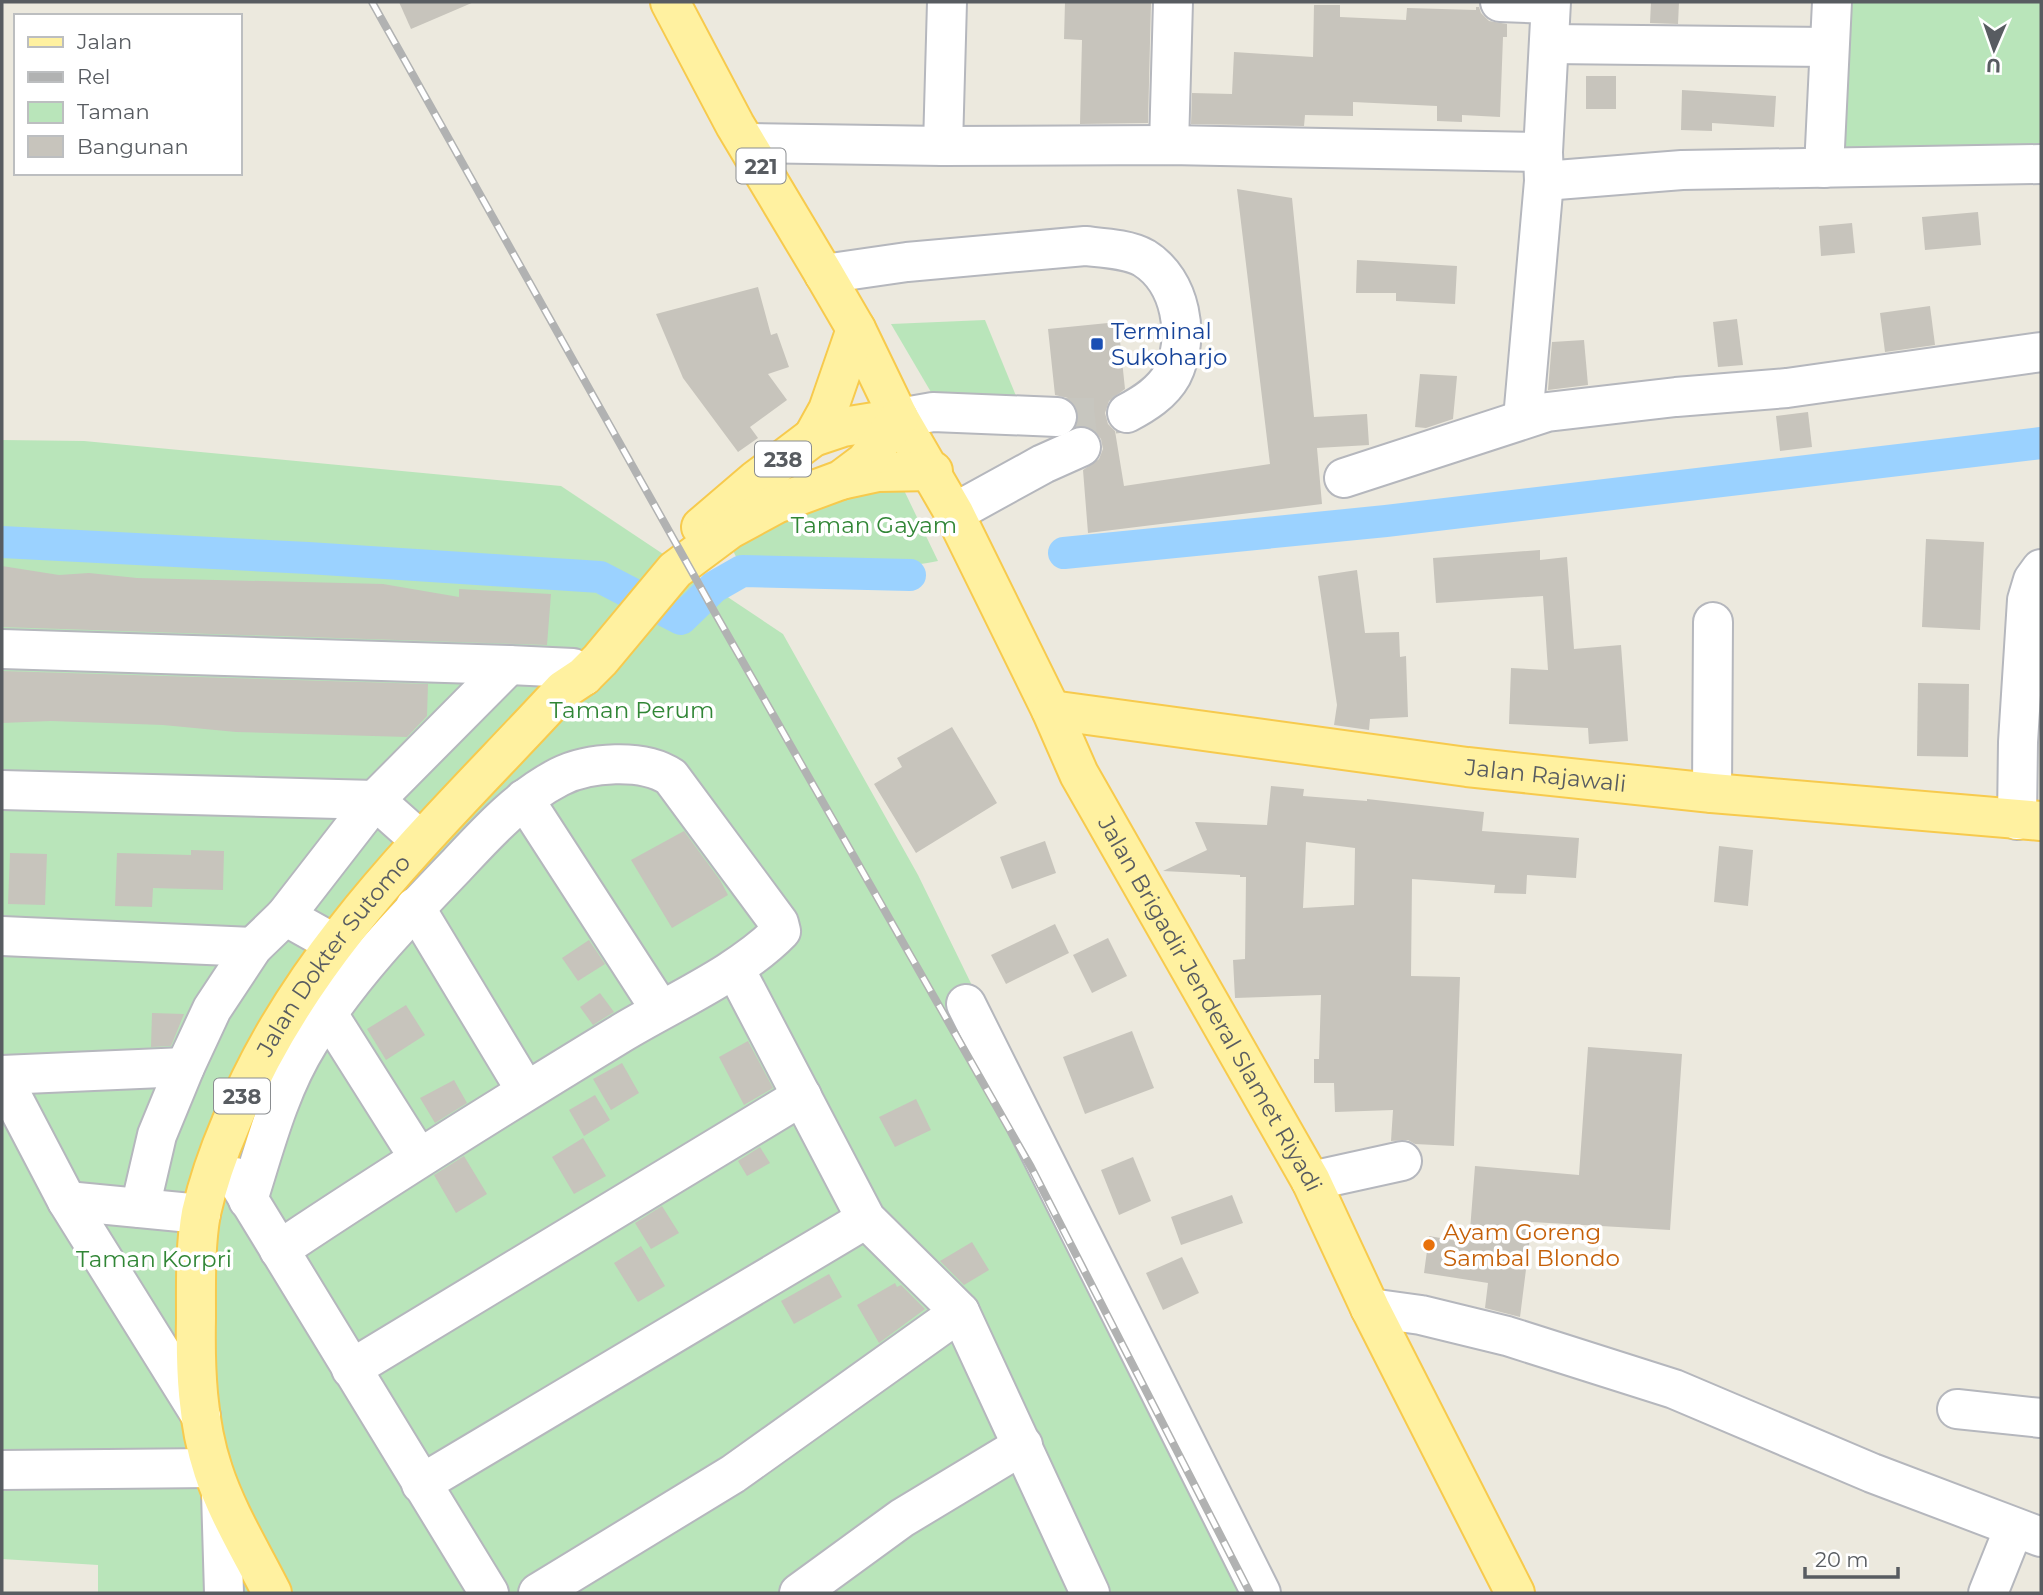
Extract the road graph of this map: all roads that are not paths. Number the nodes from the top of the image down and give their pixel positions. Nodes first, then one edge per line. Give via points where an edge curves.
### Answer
1 (670, 2) edge
2 (947, 2) edge
3 (1173, 2) edge
4 (1500, 2) edge
5 (1832, 2) edge
6 (1551, 3) edge
7 (1550, 44) junction
8 (1829, 47) junction
9 (748, 143) junction
10 (1169, 145) junction
11 (943, 146) junction
12 (2041, 164) edge
13 (1543, 167) junction
14 (1824, 168) junction
15 (824, 274) junction
16 (856, 329) junction
17 (2041, 352) edge
18 (1057, 417) tunnel mouth
19 (899, 418) junction
20 (1523, 419) junction
21 (813, 437) junction
22 (933, 471) junction
23 (1343, 478) dead end
24 (841, 480) junction
25 (954, 513) junction
26 (668, 564) junction
27 (2041, 569) edge
28 (1713, 622) dead end
29 (2, 649) edge
30 (509, 665) junction
31 (581, 668) junction
32 (1051, 710) junction
33 (2030, 742) edge
34 (2, 790) edge
35 (1712, 793) junction
36 (524, 799) junction
37 (375, 800) junction
38 (2029, 820) edge
39 (420, 840) junction
40 (415, 907) junction
41 (285, 916) junction
42 (2, 936) edge
43 (335, 944) junction
44 (253, 947) junction
45 (735, 969) junction
46 (966, 1004) dead end
47 (660, 1009) junction
48 (328, 1014) junction
49 (185, 1067) junction
50 (2, 1076) edge
51 (526, 1091) junction
52 (802, 1096) junction
53 (219, 1152) junction
54 (419, 1158) junction
55 (1402, 1161) dead end
56 (1311, 1181) junction
57 (248, 1200) junction
58 (67, 1201) junction
59 (140, 1208) junction
60 (201, 1214) junction
61 (866, 1219) junction
62 (279, 1250) junction
63 (1370, 1308) junction
64 (960, 1312) junction
65 (351, 1368) junction
66 (1958, 1409) dead end
67 (201, 1416) junction
68 (2041, 1418) edge
69 (1023, 1445) junction
70 (2, 1470) edge
71 (217, 1480) junction
72 (421, 1484) junction
73 (2028, 1533) edge
74 (1076, 1588) edge
75 (224, 1593) edge
76 (272, 1593) edge
77 (489, 1593) edge
78 (538, 1593) edge
79 (799, 1593) edge
80 (1261, 1593) edge
81 (1515, 1593) edge
82 (1988, 1593) edge

1 - 9 main road, 221
2 - 11 street
3 - 10 street
4 - 6 street
5 - 8 street
6 - 7 street
7 - 8 street
7 - 13 street
8 - 14 street
9 - 11 street
9 - 15 main road, 221
10 - 11 street
10 - 13 street
12 - 14 street
13 - 14 street
13 - 20 street
15 - 16 main road, 221
15 - 25 street via 1086,246 1142,257 1172,289 1181,326 1180,348 1161,390 1108,433
16 - 19 main road, 221
16 - 21 main road via 828,410
17 - 20 street via 1916,372 1572,409
18 - 19 street via 933,412
19 - 21 main road, Jalan Dokter Sutomo / 238
19 - 22 main road, Jalan Brigadir Jenderal Slamet Riyadi
19 - 24 main road, Jalan Dokter Sutomo / 238 via 865,462
20 - 23 street
21 - 26 main road, Jalan Dokter Sutomo / 238 via 756,480
22 - 24 main road via 877,472
22 - 25 main road, Jalan Brigadir Jenderal Slamet Riyadi
24 - 26 main road, Jalan Dokter Sutomo / 238 via 776,504
25 - 32 main road, Jalan Brigadir Jenderal Slamet Riyadi
26 - 31 main road, Jalan Dokter Sutomo / 238
27 - 33 street via 2027,600
28 - 35 street
29 - 30 street
30 - 31 street
30 - 37 street
31 - 39 main road, Jalan Dokter Sutomo / 238
32 - 35 main road, Jalan Rajawali via 1467,767
32 - 56 main road, Jalan Brigadir Jenderal Slamet Riyadi via 1079,774 1123,854
33 - 38 street
34 - 37 street
35 - 38 main road, Jalan Rajawali
36 - 40 street
36 - 45 street via 580,769 649,766 671,777 779,923 780,931
36 - 47 street
37 - 39 street
37 - 41 street
39 - 43 main road, Jalan Dokter Sutomo / 238
40 - 48 street
40 - 51 street
41 - 43 street
41 - 44 street
42 - 44 street
43 - 53 main road, Jalan Dokter Sutomo / 238 via 247,1081
44 - 49 street via 212,1009
45 - 47 street
45 - 52 street
46 - 80 street
47 - 51 street
48 - 54 street
48 - 57 street via 281,1097
49 - 50 street
49 - 59 street via 157,1135
50 - 58 street
51 - 54 street
52 - 61 street
52 - 65 street
53 - 57 street
53 - 60 main road, Jalan Dokter Sutomo / 238
54 - 62 street
55 - 56 street
56 - 63 main road, Jalan Brigadir Jenderal Slamet Riyadi
57 - 62 street
58 - 59 street
58 - 67 street
59 - 60 street
60 - 67 main road, Jalan Dokter Sutomo / 238 via 195,1345
61 - 64 street
61 - 72 street
62 - 65 street
63 - 73 street via 1507,1336 1674,1389
63 - 81 main road, Jalan Brigadir Jenderal Slamet Riyadi
64 - 69 street
64 - 78 street via 733,1474
65 - 72 street
66 - 68 street
67 - 71 main road, Jalan Dokter Sutomo / 238
69 - 74 street
69 - 79 street via 902,1518
70 - 71 street
71 - 75 street
71 - 76 main road, Jalan Dokter Sutomo / 238
72 - 77 street
73 - 82 street

